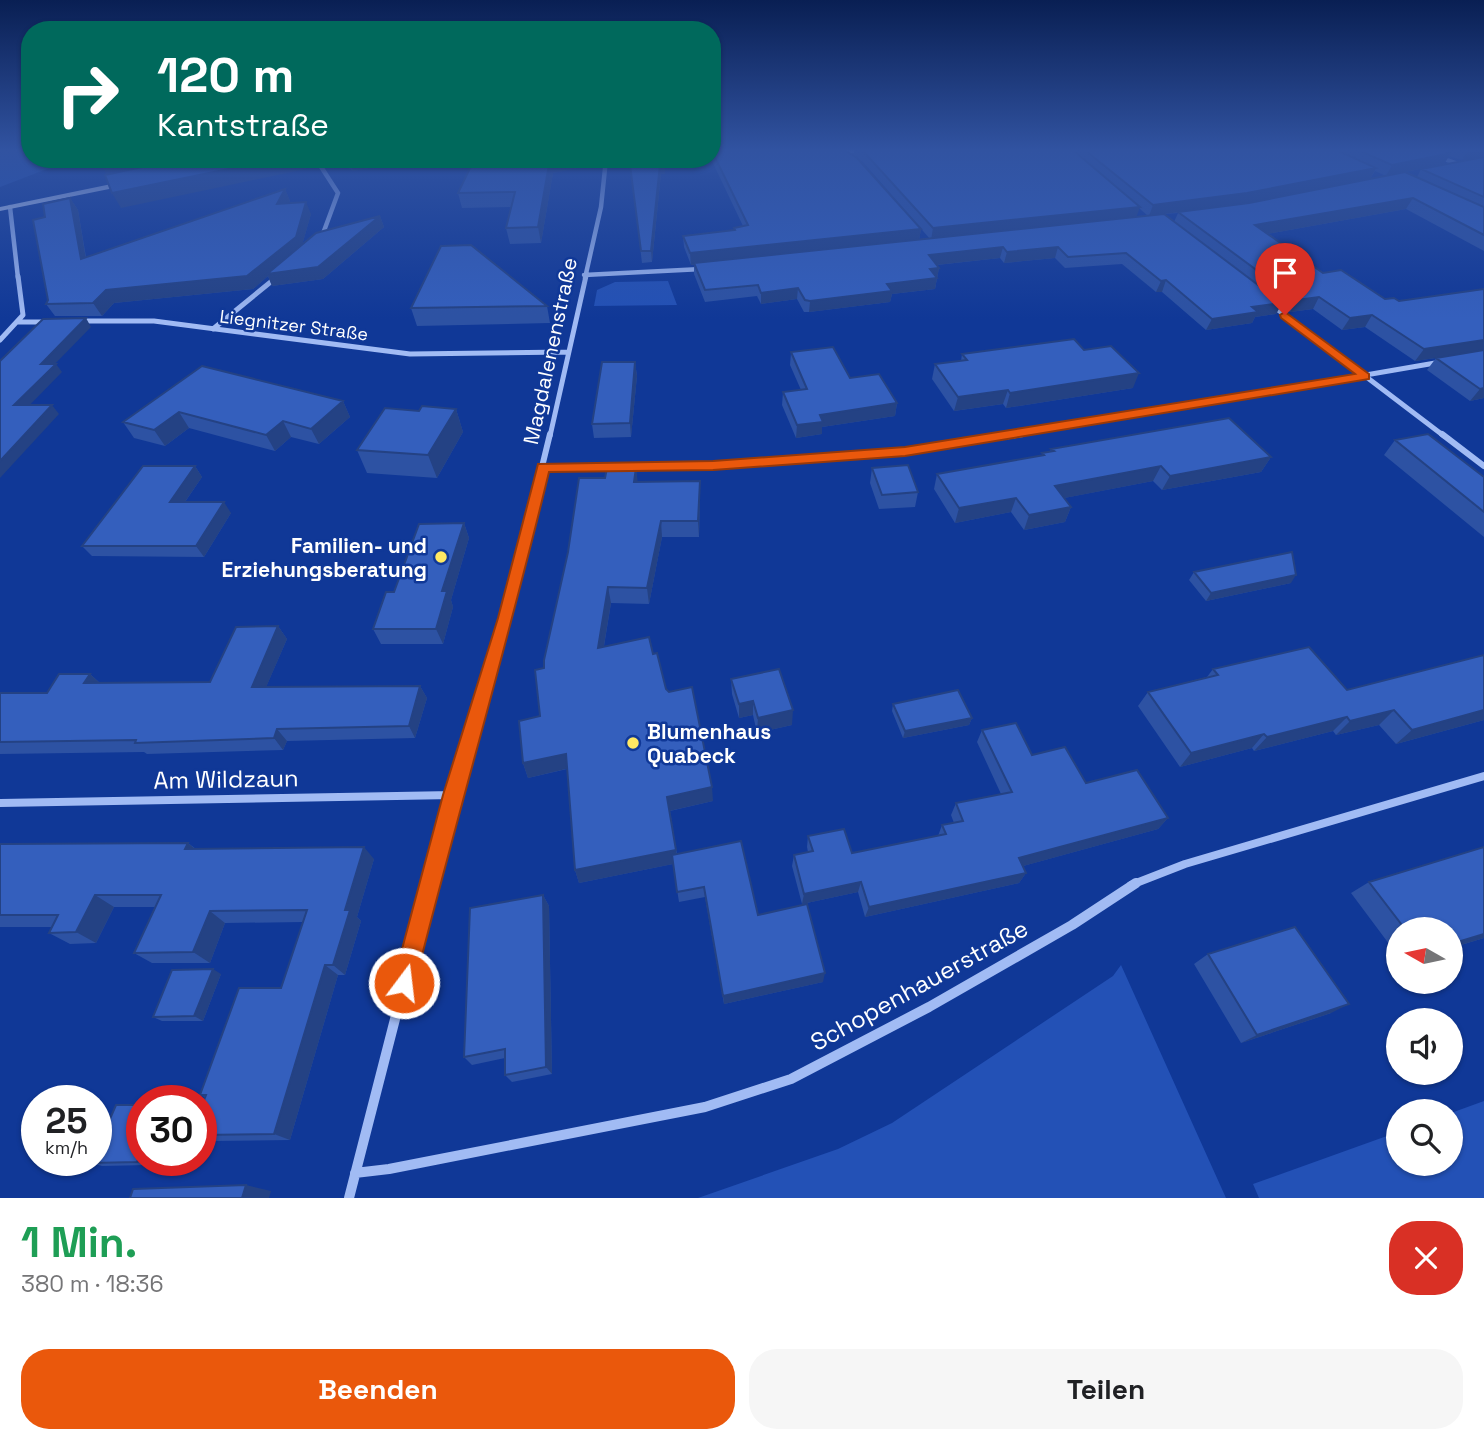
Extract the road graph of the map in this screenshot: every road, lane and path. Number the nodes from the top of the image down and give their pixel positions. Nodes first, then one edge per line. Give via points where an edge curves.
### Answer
1 (10, 207) joint
2 (333, 207) edge
3 (600, 207) edge
4 (0, 209) edge
5 (318, 242) edge
6 (710, 268) edge
7 (284, 271) edge
8 (584, 275) junction
9 (1272, 305) edge
10 (60, 321) edge
11 (73, 321) edge
12 (18, 322) junction
13 (213, 329) junction
14 (0, 340) edge
15 (567, 352) junction
16 (1451, 360) edge
17 (1365, 376) junction
18 (1484, 466) edge
19 (543, 467) junction
20 (1484, 776) edge
21 (453, 795) junction
22 (0, 803) edge
23 (355, 1173) junction
24 (349, 1198) edge

1 - 4 street
1 - 12 street via 23,315
2 - 5 street
3 - 8 street, Magdalenenstraße
6 - 8 street
7 - 13 street
8 - 15 street, Magdalenenstraße
9 - 17 street
10 - 12 street
11 - 13 street, Liegnitzer Straße via 154,321
12 - 14 street
13 - 15 street, Liegnitzer Straße via 410,354
15 - 19 street, Magdalenenstraße
16 - 17 street
17 - 18 street
17 - 19 street via 905,452 713,465
19 - 21 street, Magdalenenstraße via 506,618
20 - 23 street, Schopenhauerstraße via 1185,864 1129,885 1072,925 791,1079 705,1107
21 - 22 street, Am Wildzaun
21 - 23 street, Magdalenenstraße
23 - 24 street, Magdalenenstraße

